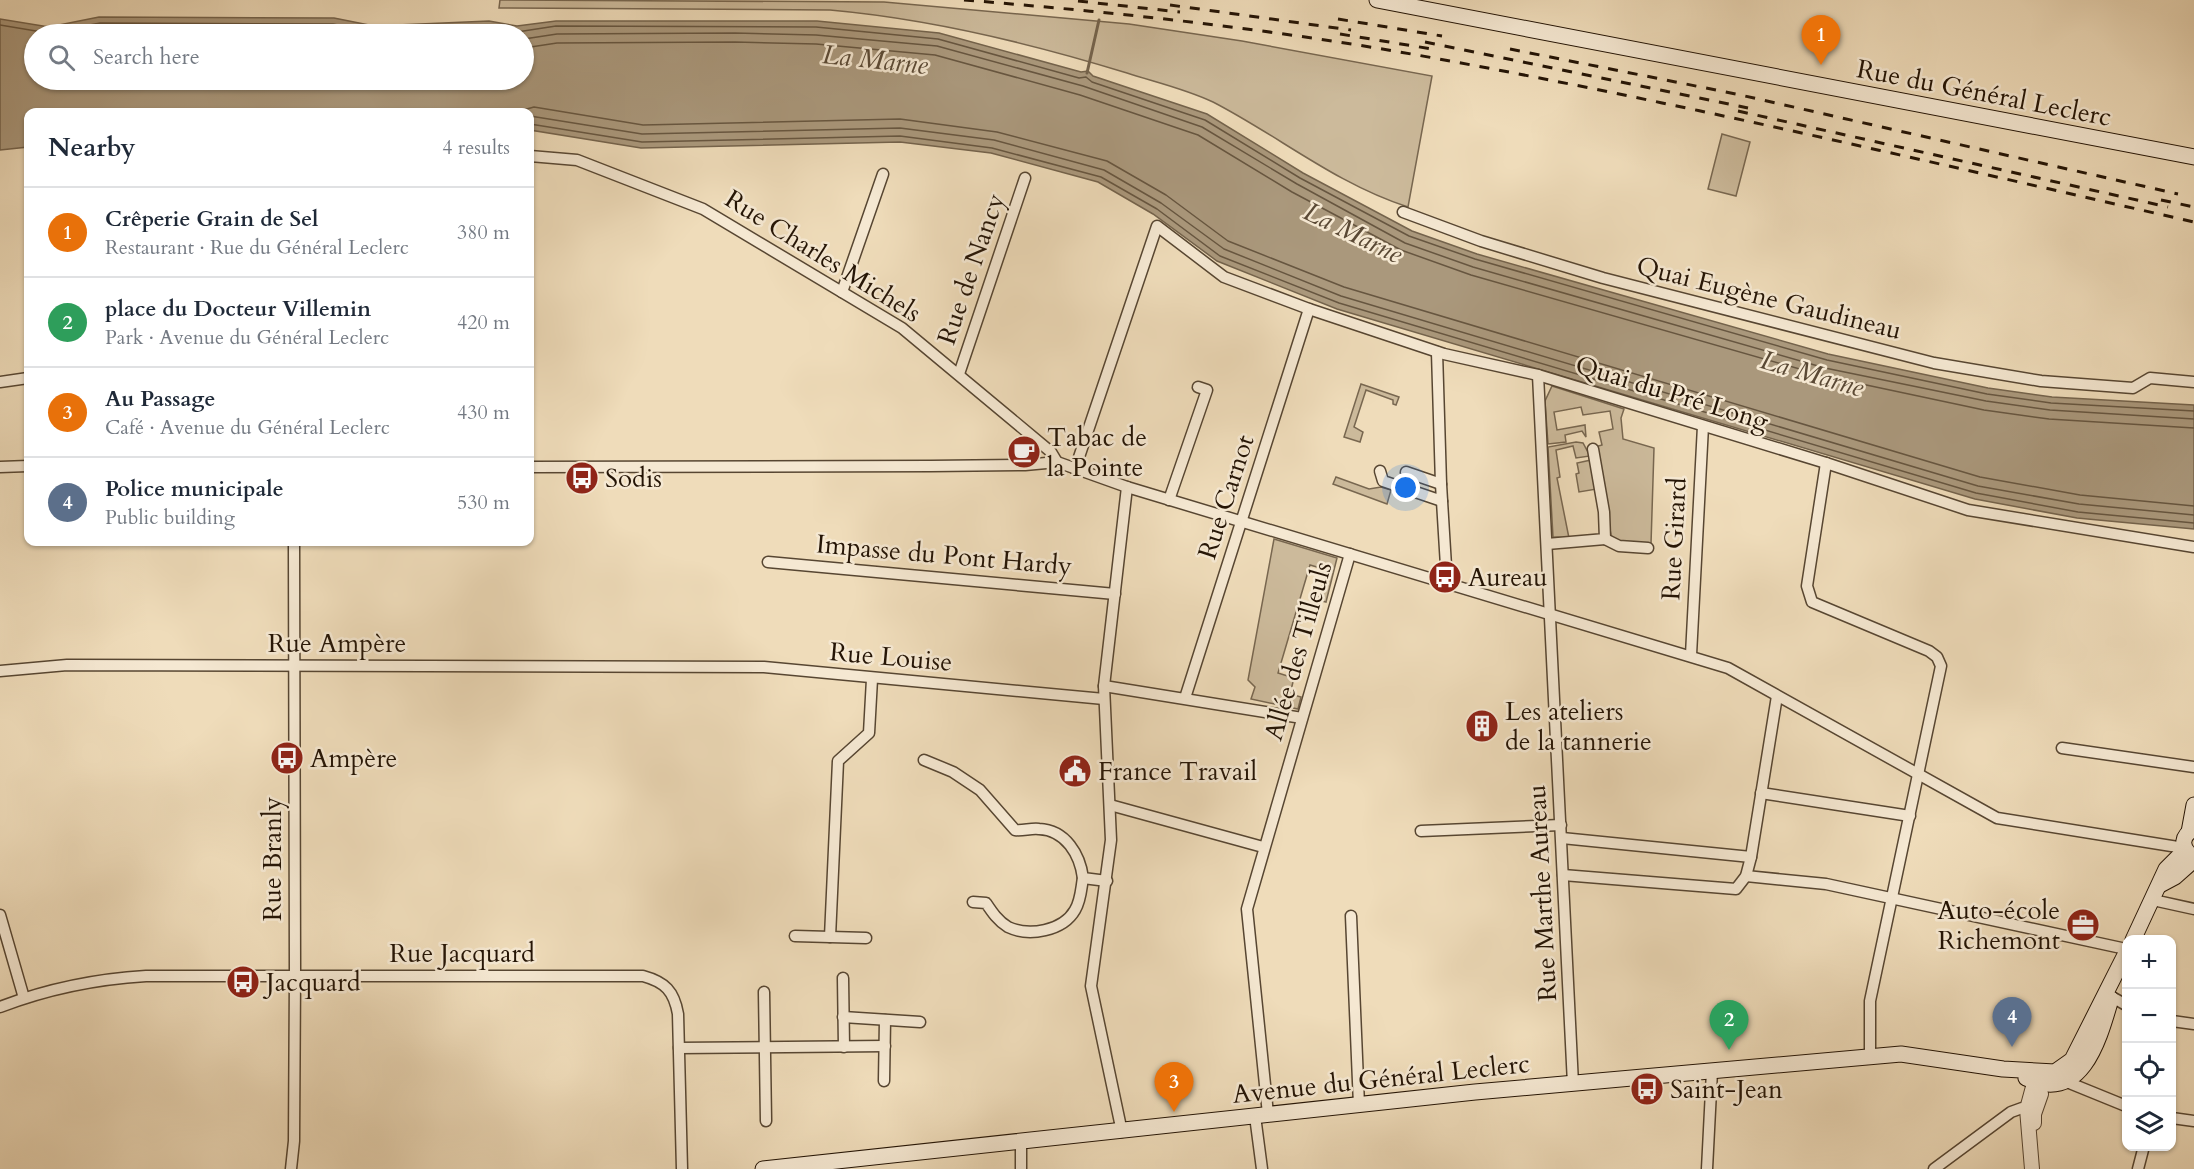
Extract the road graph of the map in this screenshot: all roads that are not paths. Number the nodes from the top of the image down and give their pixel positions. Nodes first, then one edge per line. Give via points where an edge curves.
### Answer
1 (1377, 0) edge
2 (534, 156) edge
3 (2194, 157) edge
4 (883, 174) dead end
5 (1025, 178) dead end
6 (1403, 212) dead end
7 (842, 292) junction
8 (1309, 309) junction
9 (1437, 352) junction
10 (959, 374) junction
11 (1538, 375) junction
12 (24, 379) edge
13 (0, 382) edge
14 (2194, 382) edge
15 (1198, 387) dead end
16 (1703, 426) junction
17 (1593, 449) dead end
18 (1057, 462) junction
19 (1826, 463) junction
20 (24, 466) edge
21 (0, 467) edge
22 (534, 467) edge
23 (1075, 470) junction
24 (1380, 471) dead end
25 (1406, 472) dead end
26 (1441, 484) junction
27 (1127, 487) junction
28 (1169, 500) junction
29 (1442, 501) junction
30 (1242, 522) junction
31 (1605, 539) junction
32 (1547, 544) junction
33 (294, 546) edge
34 (2194, 547) edge
35 (1648, 548) dead end
36 (1350, 554) junction
37 (768, 562) dead end
38 (1446, 566) dead end
39 (1115, 594) junction
40 (1551, 615) junction
41 (1691, 655) junction
42 (294, 665) junction
43 (674, 666) joint
44 (0, 671) edge
45 (872, 679) junction
46 (1104, 686) junction
47 (1778, 696) junction
48 (1185, 698) junction
49 (1104, 699) junction
50 (1302, 718) junction
51 (2062, 748) dead end
52 (924, 759) dead end
53 (2194, 766) edge
54 (1918, 772) junction
55 (1761, 793) junction
56 (1110, 805) junction
57 (2194, 805) edge
58 (1910, 816) junction
59 (1561, 825) junction
60 (1421, 831) dead end
61 (2191, 831) edge
62 (1562, 838) junction
63 (1263, 847) junction
64 (2189, 853) edge
65 (1751, 857) junction
66 (1563, 875) junction
67 (1746, 876) junction
68 (1083, 878) junction
69 (1107, 881) junction
70 (1892, 898) junction
71 (2153, 900) junction
72 (973, 902) dead end
73 (2194, 909) edge
74 (0, 915) edge
75 (1351, 916) dead end
76 (2135, 935) edge
77 (795, 936) dead end
78 (830, 937) junction
79 (866, 938) dead end
80 (2122, 950) edge
81 (2122, 962) edge
82 (2118, 970) junction
83 (295, 975) junction
84 (843, 978) dead end
85 (764, 992) dead end
86 (2112, 997) junction
87 (24, 998) junction
88 (2122, 1002) edge
89 (0, 1007) edge
90 (843, 1017) junction
91 (885, 1020) junction
92 (920, 1022) dead end
93 (2176, 1022) edge
94 (2194, 1024) edge
95 (885, 1046) junction
96 (765, 1047) junction
97 (844, 1047) junction
98 (679, 1048) junction
99 (1870, 1057) junction
100 (1712, 1071) junction
101 (2036, 1077) junction
102 (884, 1081) dead end
103 (2061, 1083) junction
104 (1573, 1084) junction
105 (2122, 1104) edge
106 (1359, 1105) junction
107 (1261, 1115) junction
108 (2032, 1116) junction
109 (2176, 1119) edge
110 (766, 1121) dead end
111 (2194, 1121) edge
112 (1122, 1132) junction
113 (294, 1141) junction
114 (1021, 1143) junction
115 (2143, 1151) edge
116 (879, 1163) edge
117 (291, 1169) edge
118 (300, 1169) edge
119 (682, 1169) edge
120 (763, 1169) edge
121 (1021, 1169) edge
122 (1262, 1169) edge
123 (1707, 1169) edge
124 (1934, 1169) edge
125 (2032, 1169) edge
126 (2138, 1169) edge

1 - 3 main road, Rue du Général Leclerc
2 - 7 street, Rue Charles Michels via 577,160 703,209
4 - 7 street
5 - 10 street, Rue de Nancy
6 - 14 street, Quai Eugène Gaudineau via 1481,242 1592,275 1934,363 2041,381 2133,388 2150,378
7 - 10 street, Rue Charles Michels via 902,328
8 - 9 street, Quai du Pré Long
8 - 23 street, Quai du Pré Long via 1224,277 1157,226
8 - 30 street, Rue Carnot
9 - 11 street, Quai du Pré Long
9 - 26 street
10 - 18 street, Rue Charles Michels via 1051,452
11 - 16 street, Quai du Pré Long
11 - 32 street, Rue Marthe Aureau
12 - 13 street
15 - 28 street via 1207,390
16 - 19 street, Quai du Pré Long
16 - 41 street, Rue Girard
17 - 31 street
18 - 22 street
18 - 23 street
19 - 34 street, Quai du Pré Long via 1968,510
19 - 54 street via 1807,593 1812,602 1937,657 1941,666
20 - 21 street
23 - 27 street
24 - 29 street via 1383,481
25 - 26 street
26 - 29 street
27 - 28 street
27 - 39 street
28 - 30 street
29 - 38 street
30 - 36 street
30 - 48 street, Rue Carnot
31 - 32 street
31 - 35 street via 1619,546
32 - 40 street, Rue Marthe Aureau
33 - 42 street, Rue Branly
36 - 40 street
36 - 50 street, Allée des Tilleuls
37 - 39 street, Impasse du Pont Hardy
39 - 46 street
40 - 41 street
40 - 59 street, Rue Marthe Aureau
41 - 47 street via 1728,668
42 - 43 street, Rue Ampère
42 - 44 street, Rue Ampère via 67,665
42 - 83 street, Rue Branly
43 - 45 street, Rue Louise via 764,667
45 - 49 street, Rue Louise
45 - 78 street via 869,733 838,761
46 - 48 street
46 - 49 street
47 - 54 street
47 - 55 street
48 - 50 street
49 - 56 street
50 - 63 street, Allée des Tilleuls
51 - 53 street
52 - 68 street via 980,790 1015,830 1044,829 1065,840 1077,853
54 - 58 street
54 - 64 street via 2009,822
55 - 58 street
55 - 65 street
56 - 63 street
56 - 69 street via 1112,840
57 - 61 main road
58 - 70 street
59 - 60 street
59 - 62 street, Rue Marthe Aureau
61 - 64 main road via 2184,837
62 - 65 street
62 - 66 street, Rue Marthe Aureau
63 - 107 street, Allée des Tilleuls via 1247,909
64 - 71 main road via 2166,869
65 - 67 street
66 - 67 street via 1728,890 1736,889
66 - 104 street, Rue Marthe Aureau
67 - 70 street via 1826,884
68 - 69 street
68 - 72 street via 1074,912 1045,930 1022,931 1008,926 986,903
69 - 112 street via 1091,986
70 - 80 street
70 - 99 street via 1870,1001
71 - 73 street
71 - 76 main road
74 - 87 street
75 - 106 street
77 - 78 street
78 - 79 street
81 - 82 main road
82 - 86 main road
82 - 101 main road via 2072,1060 2055,1072
83 - 87 street, Rue Jacquard via 120,978
83 - 98 street, Rue Jacquard via 643,976 669,988 675,998
83 - 113 street, Rue Branly
84 - 90 street
85 - 96 street
86 - 88 street
86 - 103 main road via 2087,1059 2077,1074
87 - 89 street, Rue Jacquard
90 - 91 street
90 - 97 street
91 - 92 street
91 - 95 street
93 - 94 street
95 - 97 street
95 - 102 street
96 - 97 street
96 - 98 street
96 - 110 street
98 - 119 street, Rue Jacquard
99 - 100 main road, Avenue du Général Leclerc
99 - 101 main road, Avenue du Général Leclerc via 1901,1054
100 - 104 main road, Avenue du Général Leclerc
100 - 123 street
101 - 103 main road, Avenue du Général Leclerc
101 - 108 street
103 - 105 street
103 - 108 street
104 - 106 main road, Avenue du Général Leclerc
106 - 107 main road, Avenue du Général Leclerc
107 - 112 main road, Avenue du Général Leclerc
107 - 122 street, Allée des Tilleuls
108 - 124 street via 2022,1107
108 - 125 street
109 - 111 street
112 - 114 main road, Avenue du Général Leclerc
113 - 117 street, Rue Branly
113 - 118 street, Rue Branly
114 - 116 main road, Avenue du Général Leclerc
114 - 121 street
115 - 126 street
116 - 120 main road, Avenue du Général Leclerc

